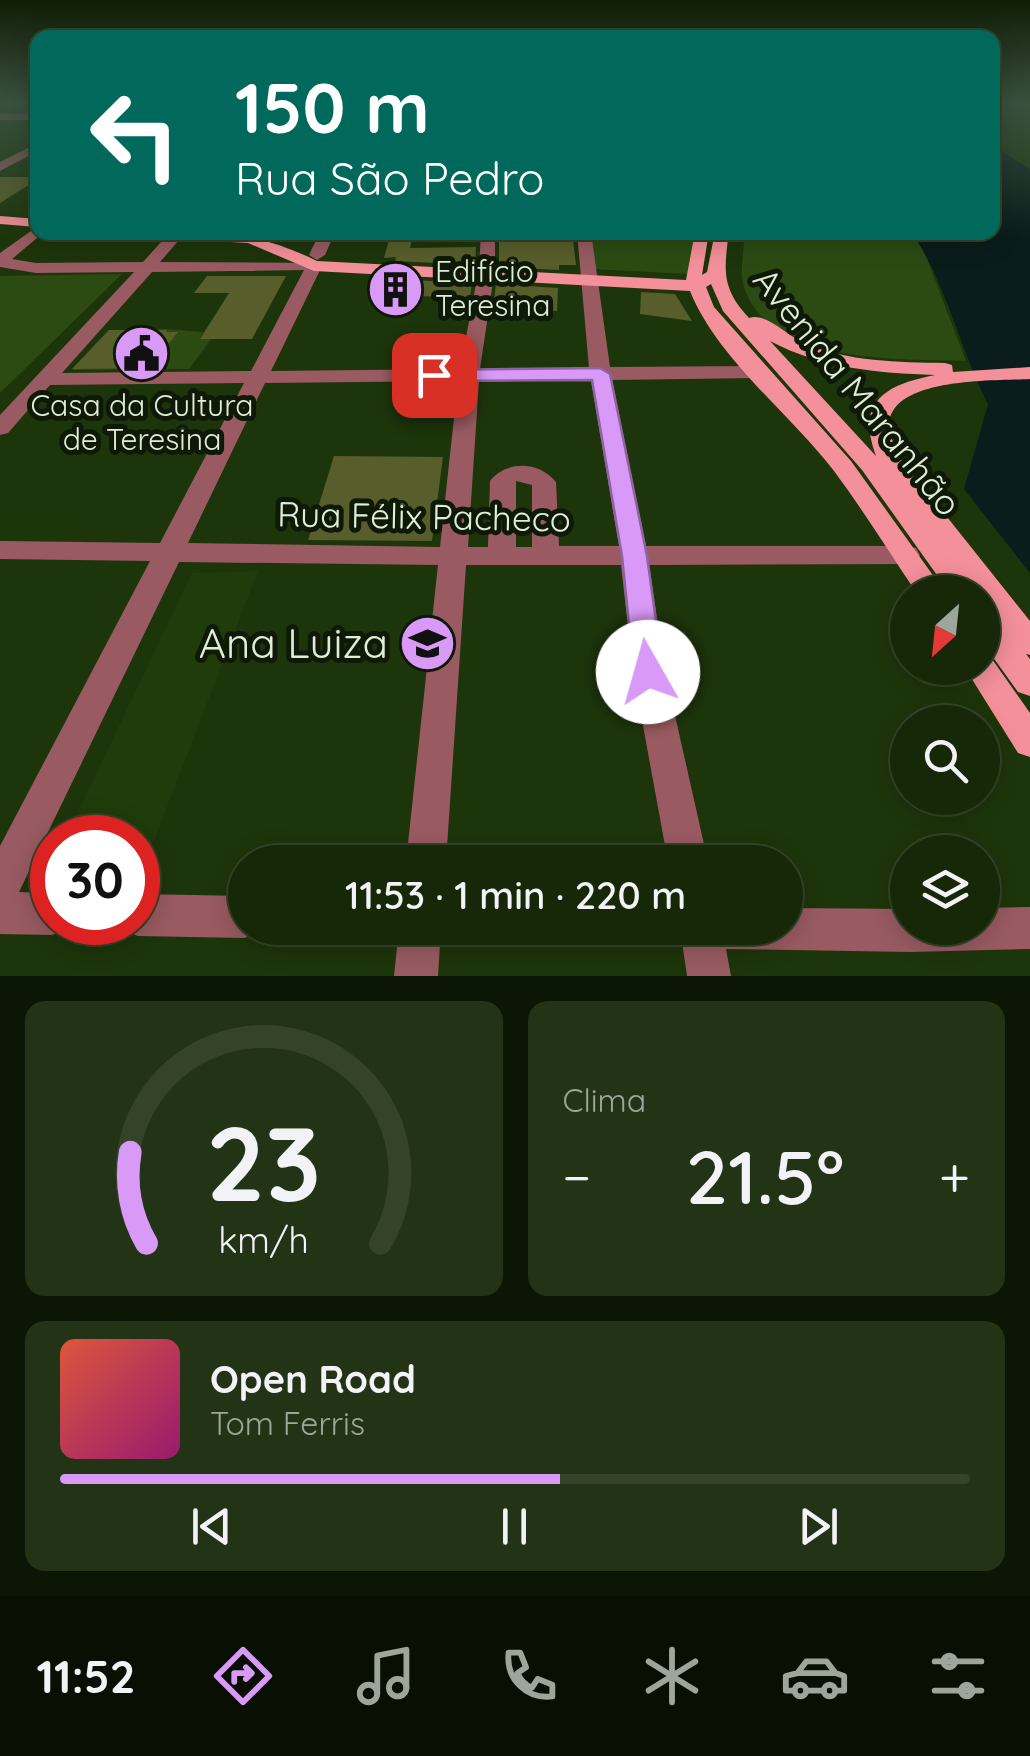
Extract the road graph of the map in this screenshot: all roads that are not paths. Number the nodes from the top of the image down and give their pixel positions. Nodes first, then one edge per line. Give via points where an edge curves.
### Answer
1 (30, 150) edge
2 (0, 156) edge
3 (17, 157) junction
4 (30, 157) edge
5 (0, 166) edge
6 (0, 223) edge
7 (30, 226) edge
8 (30, 234) edge
9 (172, 240) edge
10 (252, 240) edge
11 (263, 240) edge
12 (324, 240) edge
13 (487, 240) edge
14 (585, 240) edge
15 (703, 240) edge
16 (720, 240) edge
17 (730, 240) edge
18 (0, 262) edge
19 (314, 262) junction
20 (145, 268) junction
21 (485, 271) junction
22 (587, 276) junction
23 (709, 279) junction
24 (757, 372) junction
25 (1030, 372) edge
26 (600, 374) junction
27 (469, 375) junction
28 (257, 376) junction
29 (48, 379) junction
30 (0, 428) edge
31 (0, 550) edge
32 (169, 550) junction
33 (906, 555) junction
34 (452, 556) junction
35 (502, 556) junction
36 (546, 556) junction
37 (634, 556) junction
38 (920, 575) edge
39 (959, 575) edge
40 (963, 575) edge
41 (1000, 618) edge
42 (1000, 634) edge
43 (1030, 643) edge
44 (1030, 683) edge
45 (992, 685) edge
46 (1030, 742) edge
47 (427, 845) edge
48 (684, 845) edge
49 (0, 888) edge
50 (0, 913) edge
51 (30, 914) edge
52 (160, 915) edge
53 (228, 917) edge
54 (1030, 928) edge
55 (803, 929) edge
56 (419, 945) edge
57 (704, 945) edge
58 (416, 976) edge
59 (710, 976) edge

1 - 3 street
2 - 3 street
3 - 4 street
3 - 5 street
6 - 7 main road
8 - 18 street
9 - 20 street
10 - 19 main road
11 - 19 main road
12 - 19 street
13 - 21 street
14 - 22 street
15 - 23 main road, Avenida Maranhão
16 - 23 main road, Avenida Maranhão
17 - 23 main road
18 - 20 street
19 - 20 street
19 - 21 main road
19 - 28 street
20 - 29 street
21 - 22 main road
21 - 27 street
22 - 23 main road
22 - 26 street
23 - 24 main road, Avenida Maranhão via 706,308
23 - 25 main road via 777,338 812,353 862,364
23 - 39 main road, Avenida Maranhão
24 - 26 street
24 - 33 main road, Avenida Maranhão via 842,466
25 - 40 main road via 907,387 884,403 877,424 882,447
26 - 27 street
26 - 37 street
27 - 28 street
27 - 34 street
28 - 29 street
28 - 32 street
29 - 30 street
31 - 32 street, Rua Félix Pacheco
32 - 34 street, Rua Félix Pacheco
32 - 49 street
33 - 37 street, Rua Félix Pacheco
33 - 38 main road, Avenida Maranhão
34 - 35 street, Rua Félix Pacheco
34 - 47 street
35 - 36 street, Rua Félix Pacheco
35 - 36 street via 502,480 510,474 533,474 544,482
36 - 37 street, Rua Félix Pacheco
37 - 48 street via 648,672
41 - 43 main road
42 - 44 main road, Avenida Maranhão
45 - 46 main road
50 - 51 street
52 - 53 street
54 - 55 street
56 - 58 street
57 - 59 street

